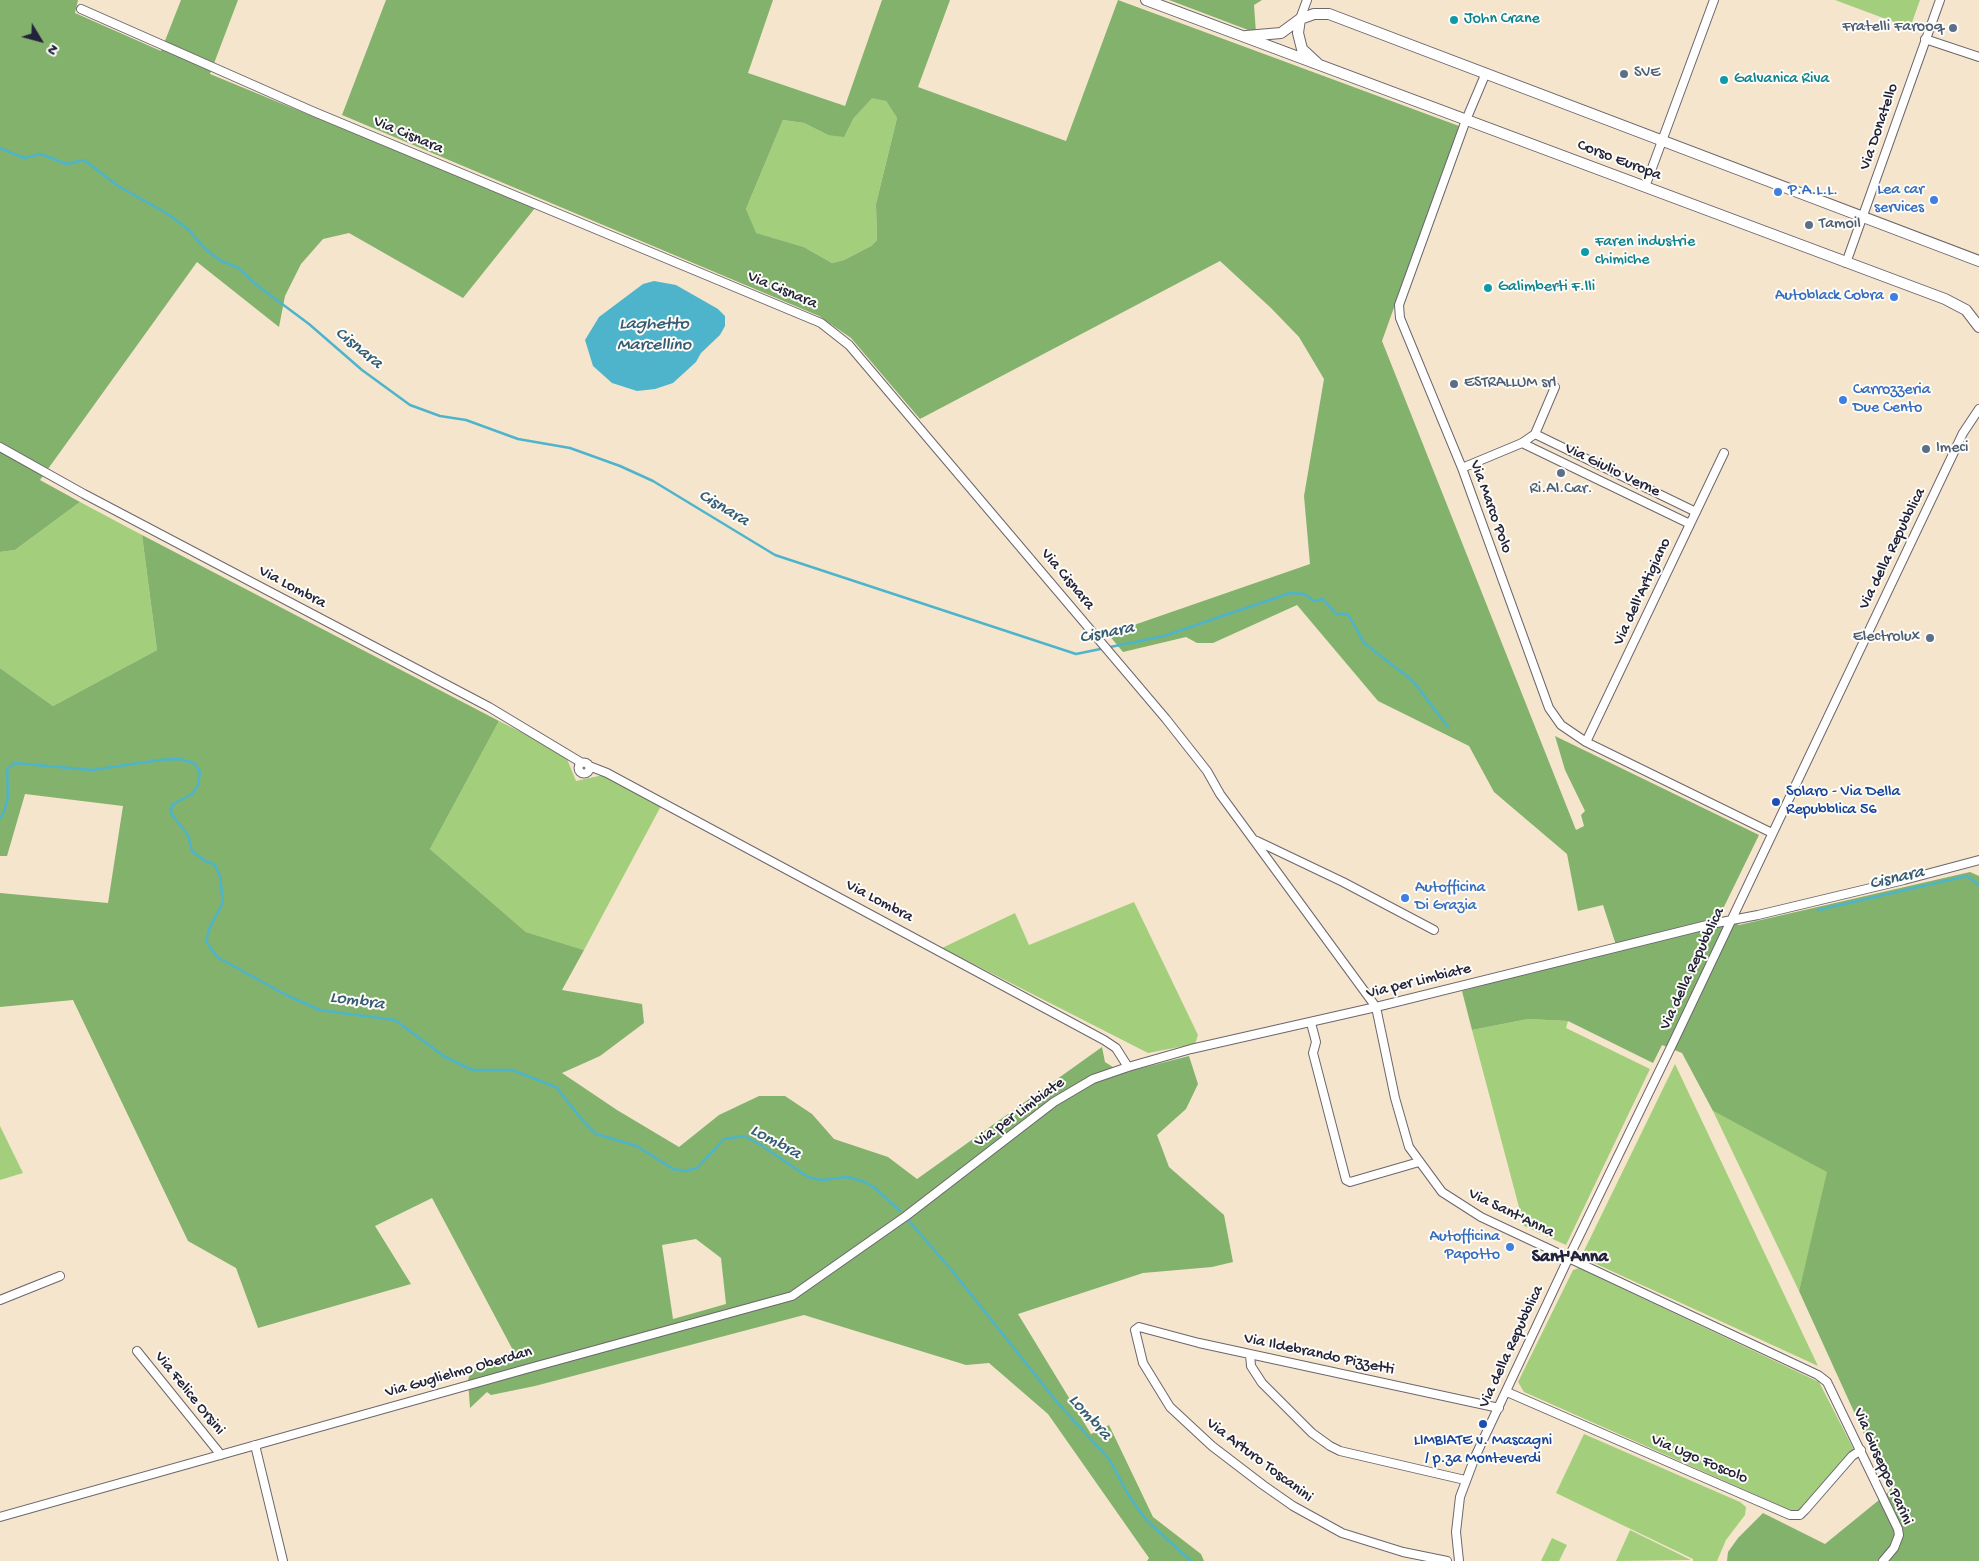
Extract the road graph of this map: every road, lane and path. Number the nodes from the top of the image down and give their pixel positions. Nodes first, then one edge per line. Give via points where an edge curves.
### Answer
1 (1146, 0) edge
2 (1307, 0) edge
3 (1714, 0) edge
4 (1940, 0) edge
5 (81, 9) dead end
6 (1300, 19) junction
7 (1241, 36) junction
8 (1925, 39) junction
9 (1979, 57) edge
10 (1325, 68) junction
11 (1485, 75) junction
12 (1466, 120) junction
13 (1661, 140) junction
14 (1645, 187) junction
15 (1863, 216) junction
16 (1979, 261) edge
17 (1846, 263) junction
18 (1979, 327) edge
19 (1555, 387) dead end
20 (1979, 409) edge
21 (1535, 434) junction
22 (1522, 443) junction
23 (0, 447) edge
24 (1724, 453) dead end
25 (1462, 468) junction
26 (1696, 512) junction
27 (1690, 524) junction
28 (1586, 742) junction
29 (1772, 833) junction
30 (1255, 840) junction
31 (1979, 860) edge
32 (1273, 865) joint
33 (1731, 920) junction
34 (1434, 930) dead end
35 (1376, 1007) junction
36 (1311, 1023) junction
37 (1128, 1067) junction
38 (1419, 1162) junction
39 (906, 1216) joint
40 (1569, 1257) junction
41 (60, 1276) dead end
42 (0, 1300) edge
43 (1135, 1330) joint
44 (137, 1351) dead end
45 (1250, 1354) junction
46 (1827, 1382) joint
47 (1507, 1392) junction
48 (1499, 1408) junction
49 (255, 1445) junction
50 (1861, 1450) junction
51 (221, 1455) junction
52 (1466, 1480) junction
53 (0, 1517) edge
54 (283, 1561) edge
55 (1447, 1561) edge
56 (1459, 1561) edge
57 (1883, 1561) edge

1 - 7 street, Corso Europa
2 - 6 street
3 - 13 street
4 - 8 street, Via Donatello
5 - 30 street, Via Cisnara via 312,111 821,323 849,345 1115,657 1207,771
6 - 7 street, Corso Europa via 1281,33
6 - 10 street via 1298,33 1302,49
6 - 11 street, Corso Europa via 1314,14 1329,14
7 - 10 street, Corso Europa
8 - 9 street
8 - 15 street, Via Donatello
10 - 12 street, Corso Europa
11 - 12 street, Via Marco Polo
11 - 13 street, Corso Europa
12 - 14 street, Corso Europa
12 - 25 street, Via Marco Polo via 1400,305 1400,318
13 - 14 street
13 - 15 street, Corso Europa
14 - 17 street, Corso Europa
15 - 16 street, Corso Europa
15 - 17 street, Via Donatello
17 - 18 street, Corso Europa via 1945,299 1966,310
19 - 21 street
20 - 29 street, Via della Repubblica via 1963,433
21 - 22 street
21 - 26 street, Via Giulio Verne
22 - 25 street
22 - 27 street, Via Giulio Verne
23 - 37 street, Via Lombra via 489,707 584,766 607,773 1104,1040 1116,1048
24 - 26 street, Via dell'Artigiano
25 - 28 street, Via Marco Polo via 1549,708 1561,725
26 - 27 street, Via dell'Artigiano
27 - 28 street, Via dell'Artigiano
28 - 29 street, Via Marco Polo
29 - 33 street, Via della Repubblica
30 - 32 street, Via Cisnara
30 - 34 street
31 - 33 street, Via per Limbiate
32 - 35 street, Via Sant'Anna
33 - 35 street, Via per Limbiate
33 - 40 street, Via della Repubblica
35 - 36 street, Via per Limbiate
35 - 38 street, Via Sant'Anna via 1402,1127
36 - 37 street, Via per Limbiate via 1206,1045
36 - 38 street via 1316,1042 1313,1053 1346,1180 1350,1182
37 - 39 street, Via per Limbiate via 1093,1079 1054,1102
38 - 40 street, Via Sant'Anna via 1442,1192 1459,1205
39 - 49 street, Via Guglielmo Oberdan via 792,1296
40 - 46 street, Via Sant'Anna
40 - 47 street, Via della Repubblica
41 - 42 street
43 - 45 street, Via Ildebrando Pizzetti via 1139,1327
43 - 55 street, Via Arturo Toscanini via 1143,1363 1170,1407 1212,1446 1263,1485 1342,1533 1403,1552
44 - 51 street, Via Felice Orsini
45 - 48 street, Via Ildebrando Pizzetti
45 - 52 street via 1251,1366 1262,1383 1312,1433 1330,1446
46 - 50 street, Via Giuseppe Parini
47 - 48 street, Via della Repubblica
47 - 50 street, Via Ugo Foscolo via 1790,1515 1800,1515
48 - 52 street, Via della Repubblica
49 - 51 street, Via Guglielmo Oberdan
49 - 54 street
50 - 57 street, Via Giuseppe Parini via 1899,1535 1894,1548
51 - 53 street, Via Guglielmo Oberdan
52 - 56 street, Via della Repubblica via 1460,1497

